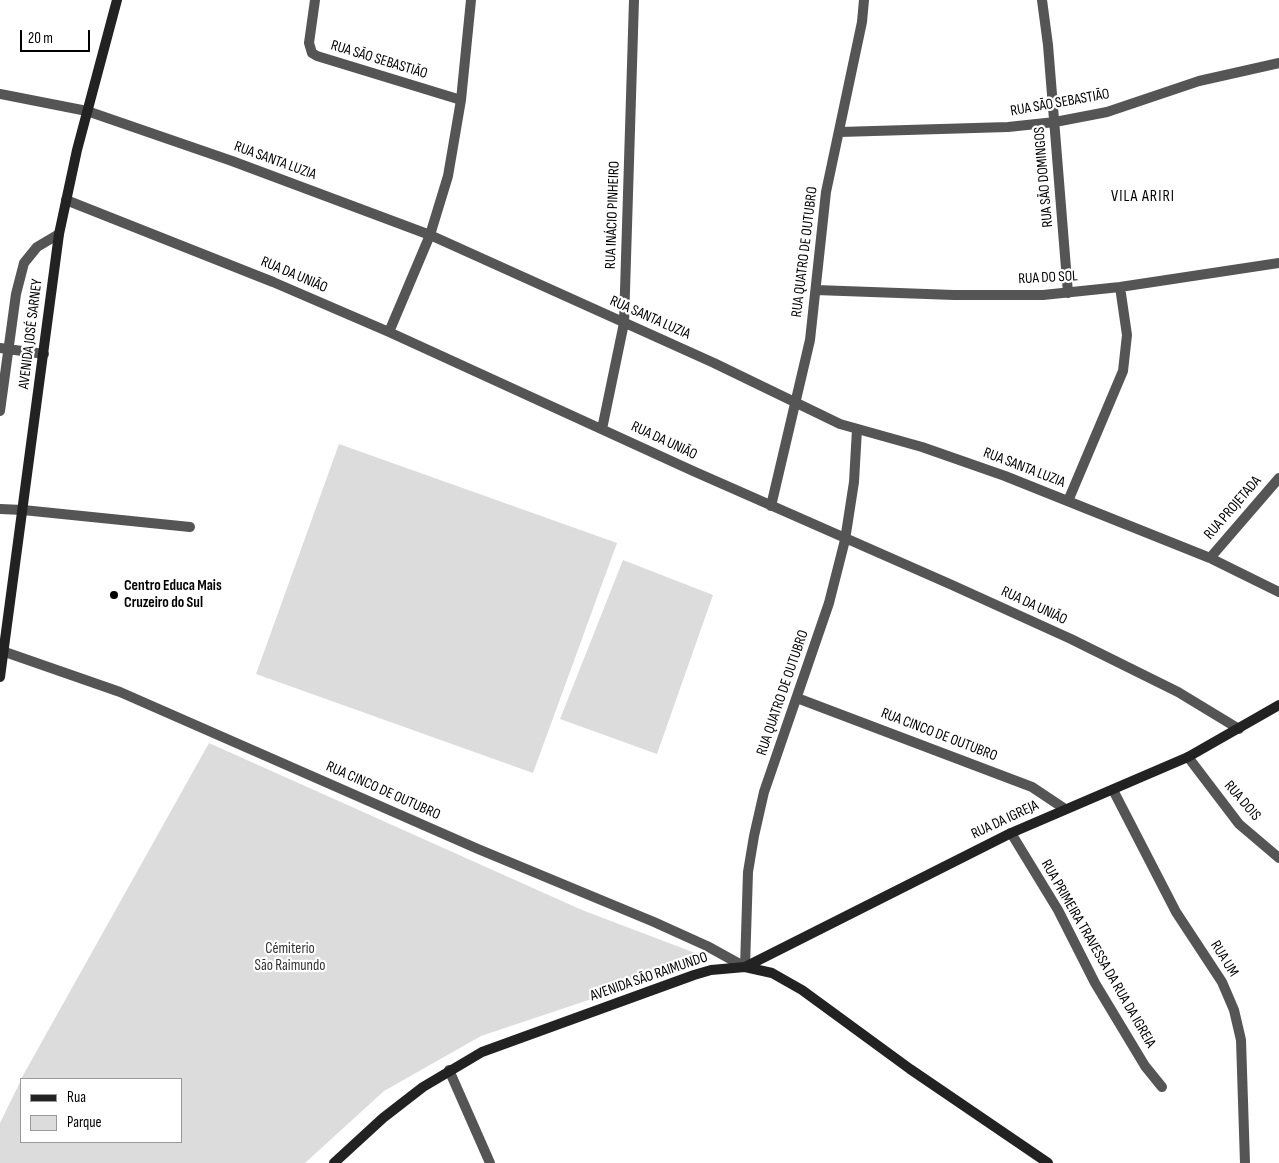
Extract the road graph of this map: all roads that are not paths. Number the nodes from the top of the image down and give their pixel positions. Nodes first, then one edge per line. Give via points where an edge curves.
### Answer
1 (117, 0) edge
2 (315, 0) edge
3 (471, 0) edge
4 (634, 0) edge
5 (864, 0) edge
6 (1042, 0) edge
7 (1279, 62) edge
8 (0, 94) edge
9 (461, 100) junction
10 (87, 111) junction
11 (1055, 122) junction
12 (840, 132) junction
13 (66, 200) junction
14 (59, 234) junction
15 (430, 235) junction
16 (1279, 263) edge
17 (1120, 287) junction
18 (816, 290) junction
19 (1068, 293) junction
20 (624, 322) junction
21 (389, 332) junction
22 (4, 348) edge
23 (44, 354) junction
24 (796, 402) junction
25 (0, 410) edge
26 (602, 429) junction
27 (857, 429) junction
28 (1279, 478) edge
29 (1068, 501) junction
30 (771, 506) junction
31 (0, 509) edge
32 (23, 510) junction
33 (190, 526) dead end
34 (845, 540) junction
35 (1210, 558) junction
36 (1279, 592) edge
37 (5, 652) junction
38 (0, 677) edge
39 (797, 698) junction
40 (1279, 705) edge
41 (1239, 729) junction
42 (1188, 757) junction
43 (1113, 790) junction
44 (1066, 809) junction
45 (1010, 833) junction
46 (1279, 858) edge
47 (745, 967) junction
48 (448, 1070) junction
49 (1162, 1087) dead end
50 (334, 1163) edge
51 (490, 1163) edge
52 (1048, 1163) edge
53 (1245, 1163) edge

1 - 10 street, AVENIDA JOSÉ SARNEY
2 - 9 street, RUA SÃO SEBASTIÃO via 309,44 312,53
3 - 9 street
4 - 20 street, RUA INÁCIO PINHEIRO
5 - 12 street, RUA QUATRO DE OUTUBRO
6 - 11 street, RUA SÃO DOMINGOS
7 - 11 street, RUA SÃO SEBASTIÃO via 1199,81 1107,112
8 - 10 street, RUA SANTA LUZIA
9 - 15 street via 448,176
10 - 13 street, AVENIDA JOSÉ SARNEY
10 - 15 street, RUA SANTA LUZIA
11 - 12 street, RUA SÃO SEBASTIÃO via 1008,127
11 - 19 street, RUA SÃO DOMINGOS
12 - 18 street, RUA QUATRO DE OUTUBRO via 826,192
13 - 14 street, AVENIDA JOSÉ SARNEY
13 - 21 street, RUA DA UNIÃO via 274,282
14 - 22 street via 37,247 24,263
14 - 23 street, AVENIDA JOSÉ SARNEY
15 - 20 street, RUA SANTA LUZIA
15 - 21 street
16 - 17 street, RUA DO SOL
17 - 19 street, RUA DO SOL
17 - 29 street via 1127,335 1123,370
18 - 19 street, RUA DO SOL via 954,295
18 - 24 street, RUA QUATRO DE OUTUBRO via 810,340
20 - 24 street, RUA SANTA LUZIA
20 - 26 street, RUA INÁCIO PINHEIRO
21 - 26 street, RUA DA UNIÃO
22 - 23 street
22 - 25 street
23 - 32 street, AVENIDA JOSÉ SARNEY
24 - 27 street, RUA SANTA LUZIA
24 - 30 street, RUA QUATRO DE OUTUBRO
26 - 30 street, RUA DA UNIÃO
27 - 29 street, RUA SANTA LUZIA via 922,447
27 - 34 street, RUA QUATRO DE OUTUBRO via 854,482
28 - 35 street, RUA PROJETADA
29 - 35 street, RUA SANTA LUZIA
30 - 34 street, RUA DA UNIÃO
31 - 32 street
32 - 33 street
32 - 37 street, AVENIDA JOSÉ SARNEY
34 - 39 street, RUA QUATRO DE OUTUBRO via 829,603
34 - 41 street, RUA DA UNIÃO via 1070,639 1178,692
35 - 36 street, RUA SANTA LUZIA
37 - 38 street, AVENIDA JOSÉ SARNEY
37 - 47 street, RUA CINCO DE OUTUBRO via 120,692 654,922
39 - 44 street, RUA CINCO DE OUTUBRO via 1032,787
39 - 47 street, RUA QUATRO DE OUTUBRO via 764,792 754,836 748,872
40 - 41 street, RUA DA IGREJA
41 - 42 street, RUA DA IGREJA
42 - 43 street, RUA DA IGREJA
42 - 46 street, RUA DOIS via 1239,824
43 - 44 street, RUA DA IGREJA
43 - 53 street, RUA UM via 1176,912 1222,982 1234,1010 1241,1040
44 - 45 street, RUA DA IGREJA
45 - 47 street, RUA DA IGREJA
45 - 49 street, RUA PRIMEIRA TRAVESSA DA RUA DA IGREIA via 1058,910 1095,983 1145,1066
47 - 48 street, AVENIDA SÃO RAIMUNDO via 694,975 482,1052
47 - 52 street, AVENIDA SÃO RAIMUNDO via 772,973 802,990
48 - 50 street, AVENIDA SÃO RAIMUNDO via 383,1118
48 - 51 street

